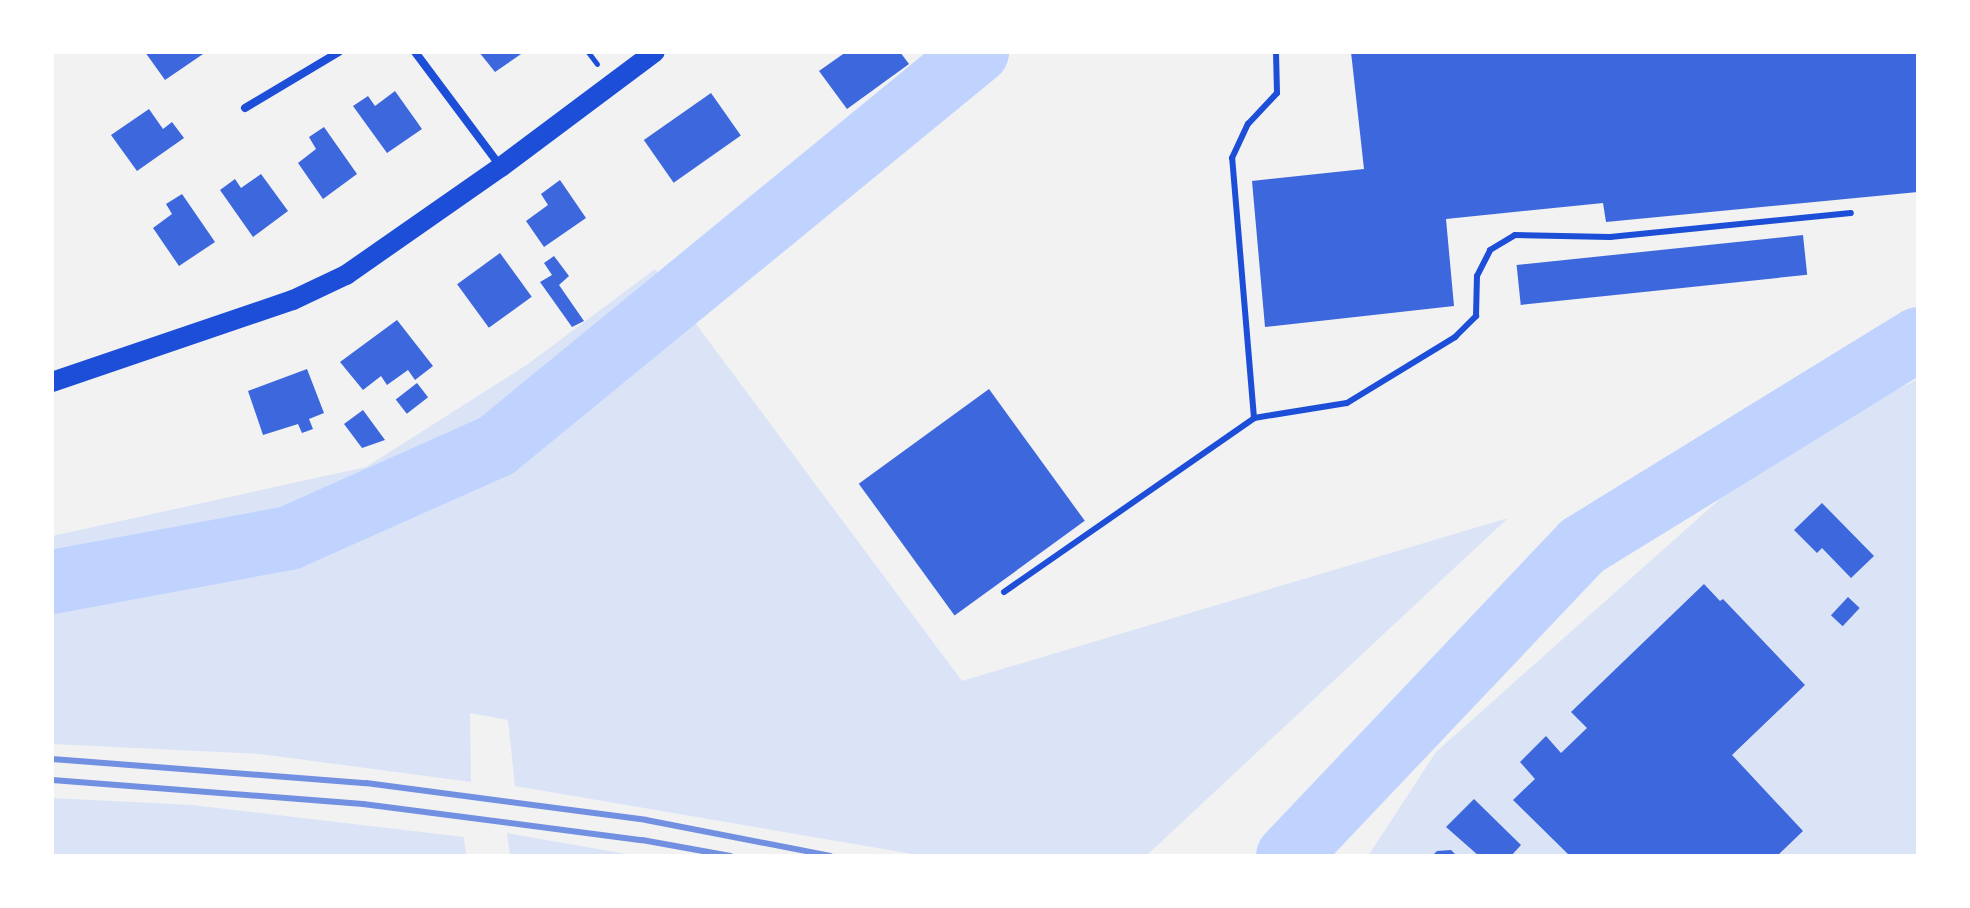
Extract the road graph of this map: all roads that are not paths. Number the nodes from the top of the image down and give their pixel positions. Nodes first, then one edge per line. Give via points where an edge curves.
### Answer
1 (339, 52) edge
2 (415, 52) edge
3 (655, 52) edge
4 (1276, 52) edge
5 (245, 108) dead end
6 (501, 167) junction
7 (1851, 213) dead end
8 (52, 382) edge
9 (1254, 418) junction
10 (1004, 592) dead end

1 - 5 street
2 - 6 street
3 - 6 main road
4 - 9 lane via 1277,93 1248,124 1232,158
6 - 8 main road via 371,260 320,289
7 - 9 lane via 1610,237 1515,235 1490,250 1477,276 1476,316 1455,337 1347,403
9 - 10 lane

